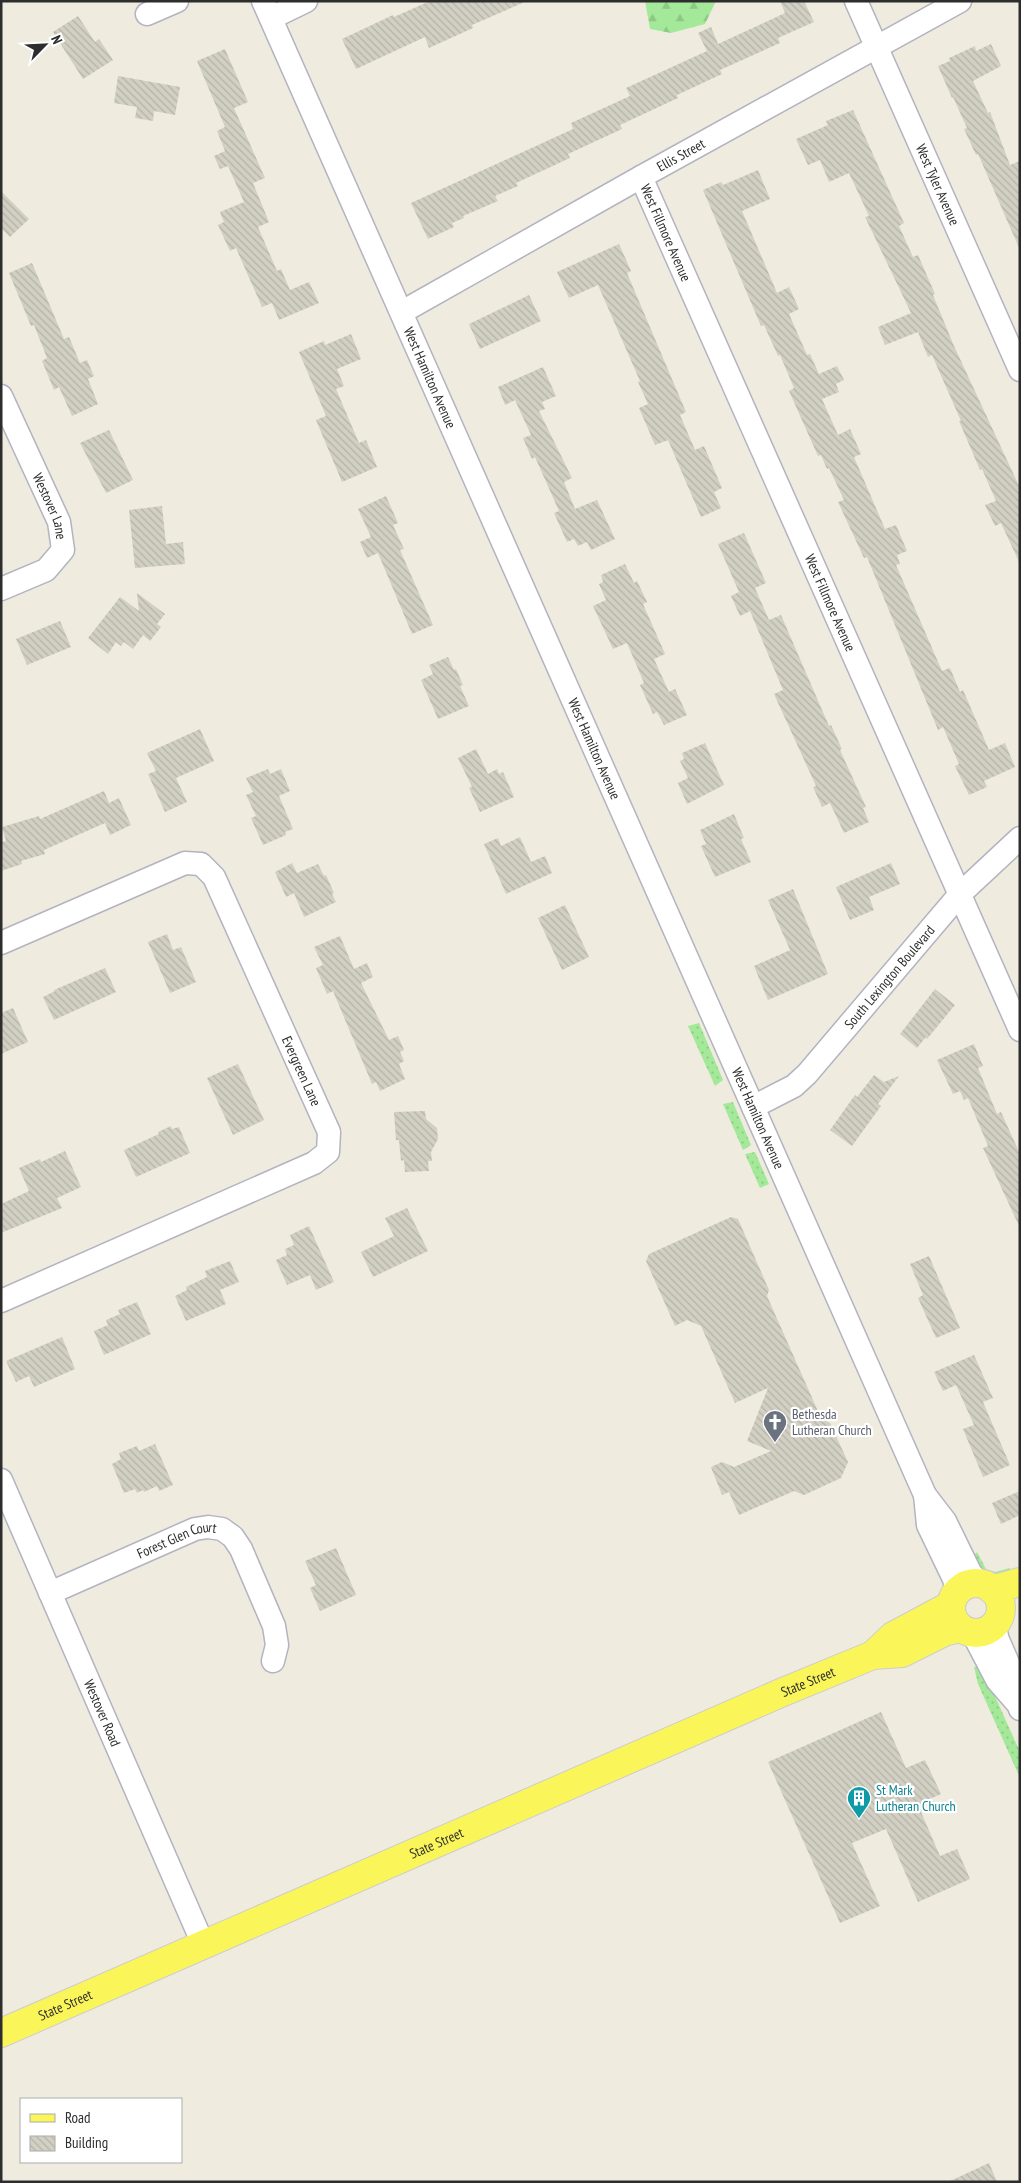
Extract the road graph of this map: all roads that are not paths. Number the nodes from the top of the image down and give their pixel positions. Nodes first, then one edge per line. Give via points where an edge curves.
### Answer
1 (177, 1) edge
2 (306, 1) edge
3 (856, 1) edge
4 (960, 1) edge
5 (267, 9) edge
6 (147, 14) dead end
7 (876, 47) junction
8 (641, 177) junction
9 (402, 312) junction
10 (1020, 370) edge
11 (1, 396) edge
12 (1, 589) edge
13 (1020, 838) edge
14 (960, 894) junction
15 (1, 944) edge
16 (1020, 1030) edge
17 (752, 1107) junction
18 (1, 1301) edge
19 (1, 1480) edge
20 (1020, 1582) edge
21 (50, 1593) junction
22 (981, 1608) edge
23 (273, 1661) dead end
24 (1019, 1707) edge
25 (203, 1944) junction
26 (1, 2033) edge

1 - 6 street
2 - 5 street
3 - 7 street, West Tyler Avenue
4 - 7 street, Ellis Street
5 - 9 street, West Hamilton Avenue
7 - 8 street, Ellis Street
7 - 10 street, West Tyler Avenue
8 - 9 street, Ellis Street
8 - 14 street, West Fillmore Avenue
9 - 17 street, West Hamilton Avenue
11 - 12 street, Westover Lane via 59,522 63,550 46,570
13 - 14 street, South Lexington Boulevard
14 - 16 street, West Fillmore Avenue
14 - 17 street, South Lexington Boulevard via 807,1074 794,1086
15 - 18 street, Evergreen Lane via 185,863 202,864 214,877 329,1132 328,1152 314,1163
17 - 22 street, West Hamilton Avenue via 925,1495 945,1521 970,1572
19 - 21 street, Westover Road
20 - 22 main road, State Street
21 - 23 street, Forest Glen Court via 195,1529 222,1529 241,1549 274,1626 278,1645
21 - 25 street, Westover Road
22 - 24 street, West Hamilton Avenue via 997,1680
22 - 25 main road, State Street via 944,1632 902,1653 873,1655 748,1707
25 - 26 main road, State Street

